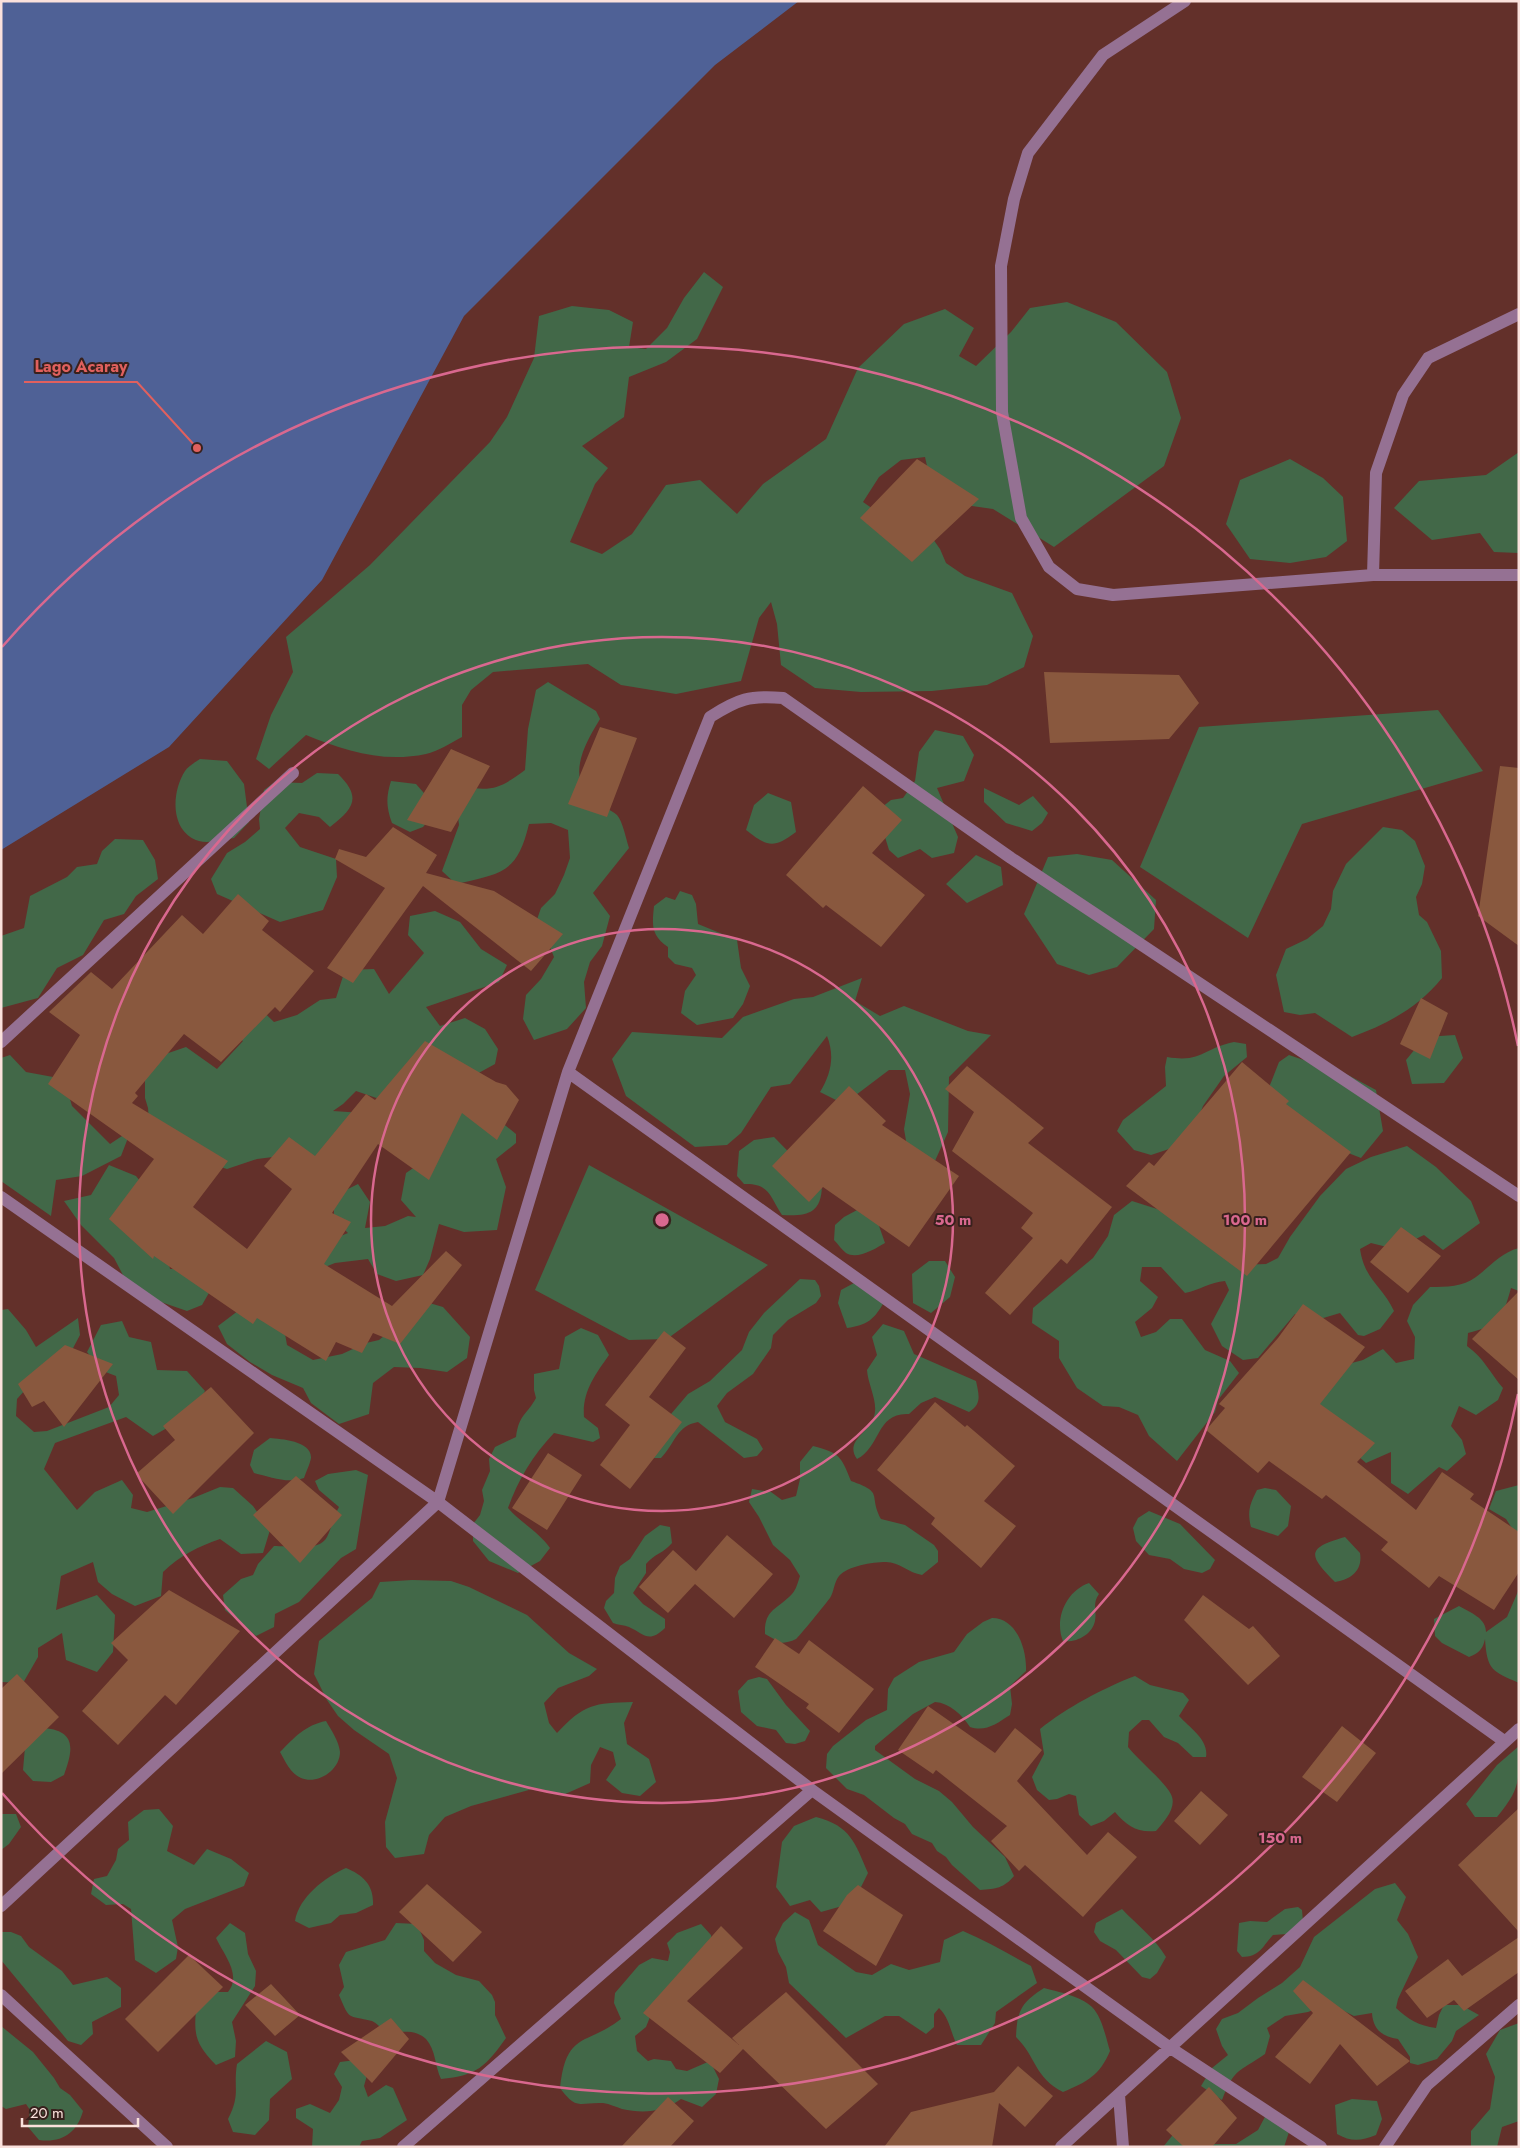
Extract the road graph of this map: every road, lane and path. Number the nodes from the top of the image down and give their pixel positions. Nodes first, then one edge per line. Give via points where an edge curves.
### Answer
1 (1185, 1) edge
2 (1519, 314) edge
3 (1373, 575) junction
4 (1519, 575) edge
5 (293, 773) dead end
6 (1, 1042) edge
7 (568, 1072) junction
8 (1519, 1196) edge
9 (1, 1197) edge
10 (438, 1502) junction
11 (1519, 1729) edge
12 (1504, 1741) junction
13 (812, 1790) junction
14 (1, 1906) edge
15 (1, 1994) edge
16 (1519, 2005) edge
17 (1169, 2047) junction
18 (1119, 2095) junction
19 (167, 2147) edge
20 (403, 2147) edge
21 (1061, 2147) edge
22 (1123, 2147) edge
23 (1321, 2147) edge
24 (1385, 2147) edge

1 - 3 street via 1103,55 1028,153 1014,199 1001,266 1002,412 1020,518 1049,567 1077,589 1113,595
2 - 3 street via 1428,358 1403,395 1376,473
3 - 4 street
5 - 6 street
7 - 8 street via 710,717 731,703 758,696 783,698 1019,863
7 - 10 street
7 - 12 street
9 - 10 street
10 - 13 street
10 - 14 street
11 - 12 street
12 - 17 street
13 - 17 street
13 - 20 street
15 - 19 street
16 - 24 street via 1427,2085
17 - 18 street
17 - 23 street
18 - 21 street
18 - 22 street

